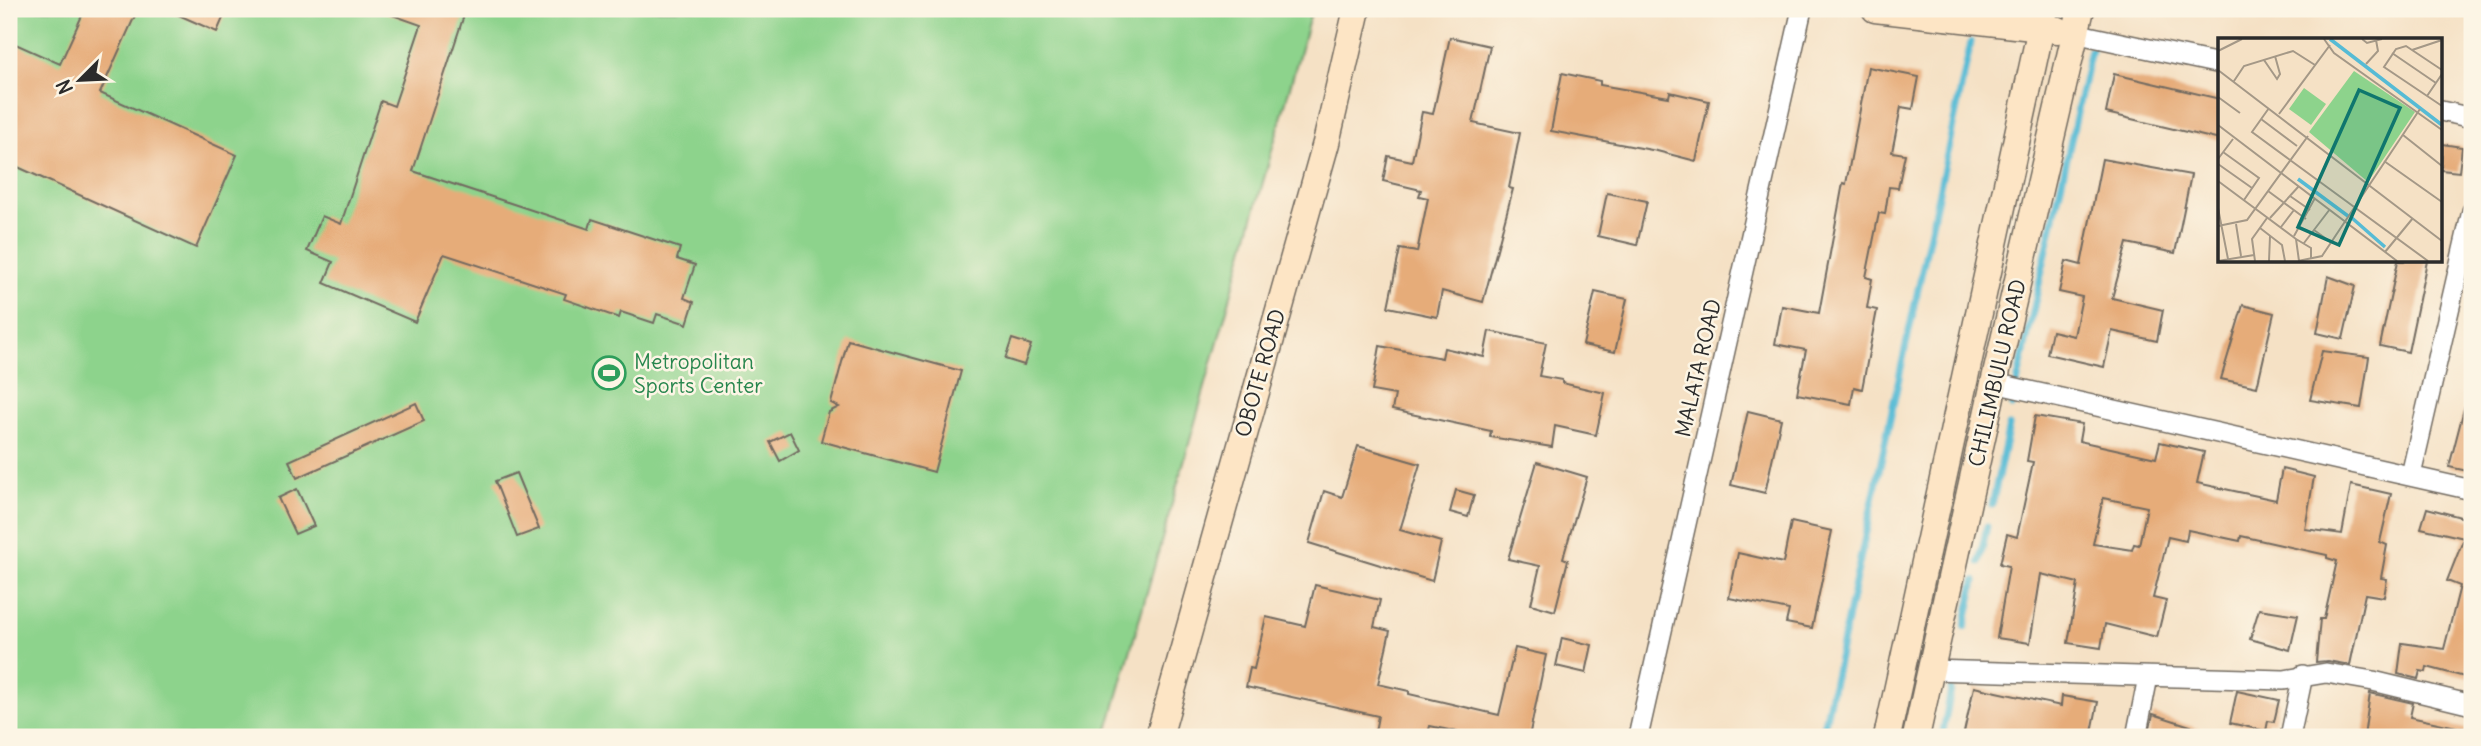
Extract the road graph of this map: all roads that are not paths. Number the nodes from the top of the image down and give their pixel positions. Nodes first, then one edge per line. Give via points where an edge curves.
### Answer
1 (1357, 9) edge
2 (1802, 9) edge
3 (1875, 9) edge
4 (2042, 18) edge
5 (2078, 21) edge
6 (2218, 63) edge
7 (2442, 111) edge
8 (2472, 118) edge
9 (2472, 211) edge
10 (1994, 383) junction
11 (2411, 475) junction
12 (2472, 490) edge
13 (1931, 670) junction
14 (2303, 675) junction
15 (2148, 677) junction
16 (2472, 705) edge
17 (1159, 737) edge
18 (1638, 737) edge
19 (1887, 737) edge
20 (1916, 737) edge
21 (2136, 737) edge
22 (2290, 737) edge

1 - 17 main road, OBOTE ROAD via 1326,143
2 - 18 street, MALATA ROAD
3 - 4 main road
4 - 5 main road
4 - 19 main road, CHILIMBULU ROAD
5 - 6 street
5 - 10 main road, CHILIMBULU ROAD
7 - 8 street
9 - 11 street
10 - 11 street
10 - 13 main road, CHILIMBULU ROAD
11 - 12 street
13 - 15 street
13 - 20 main road, CHILIMBULU ROAD
14 - 15 street via 2284,680
14 - 16 street via 2350,677
14 - 22 street
15 - 21 street

